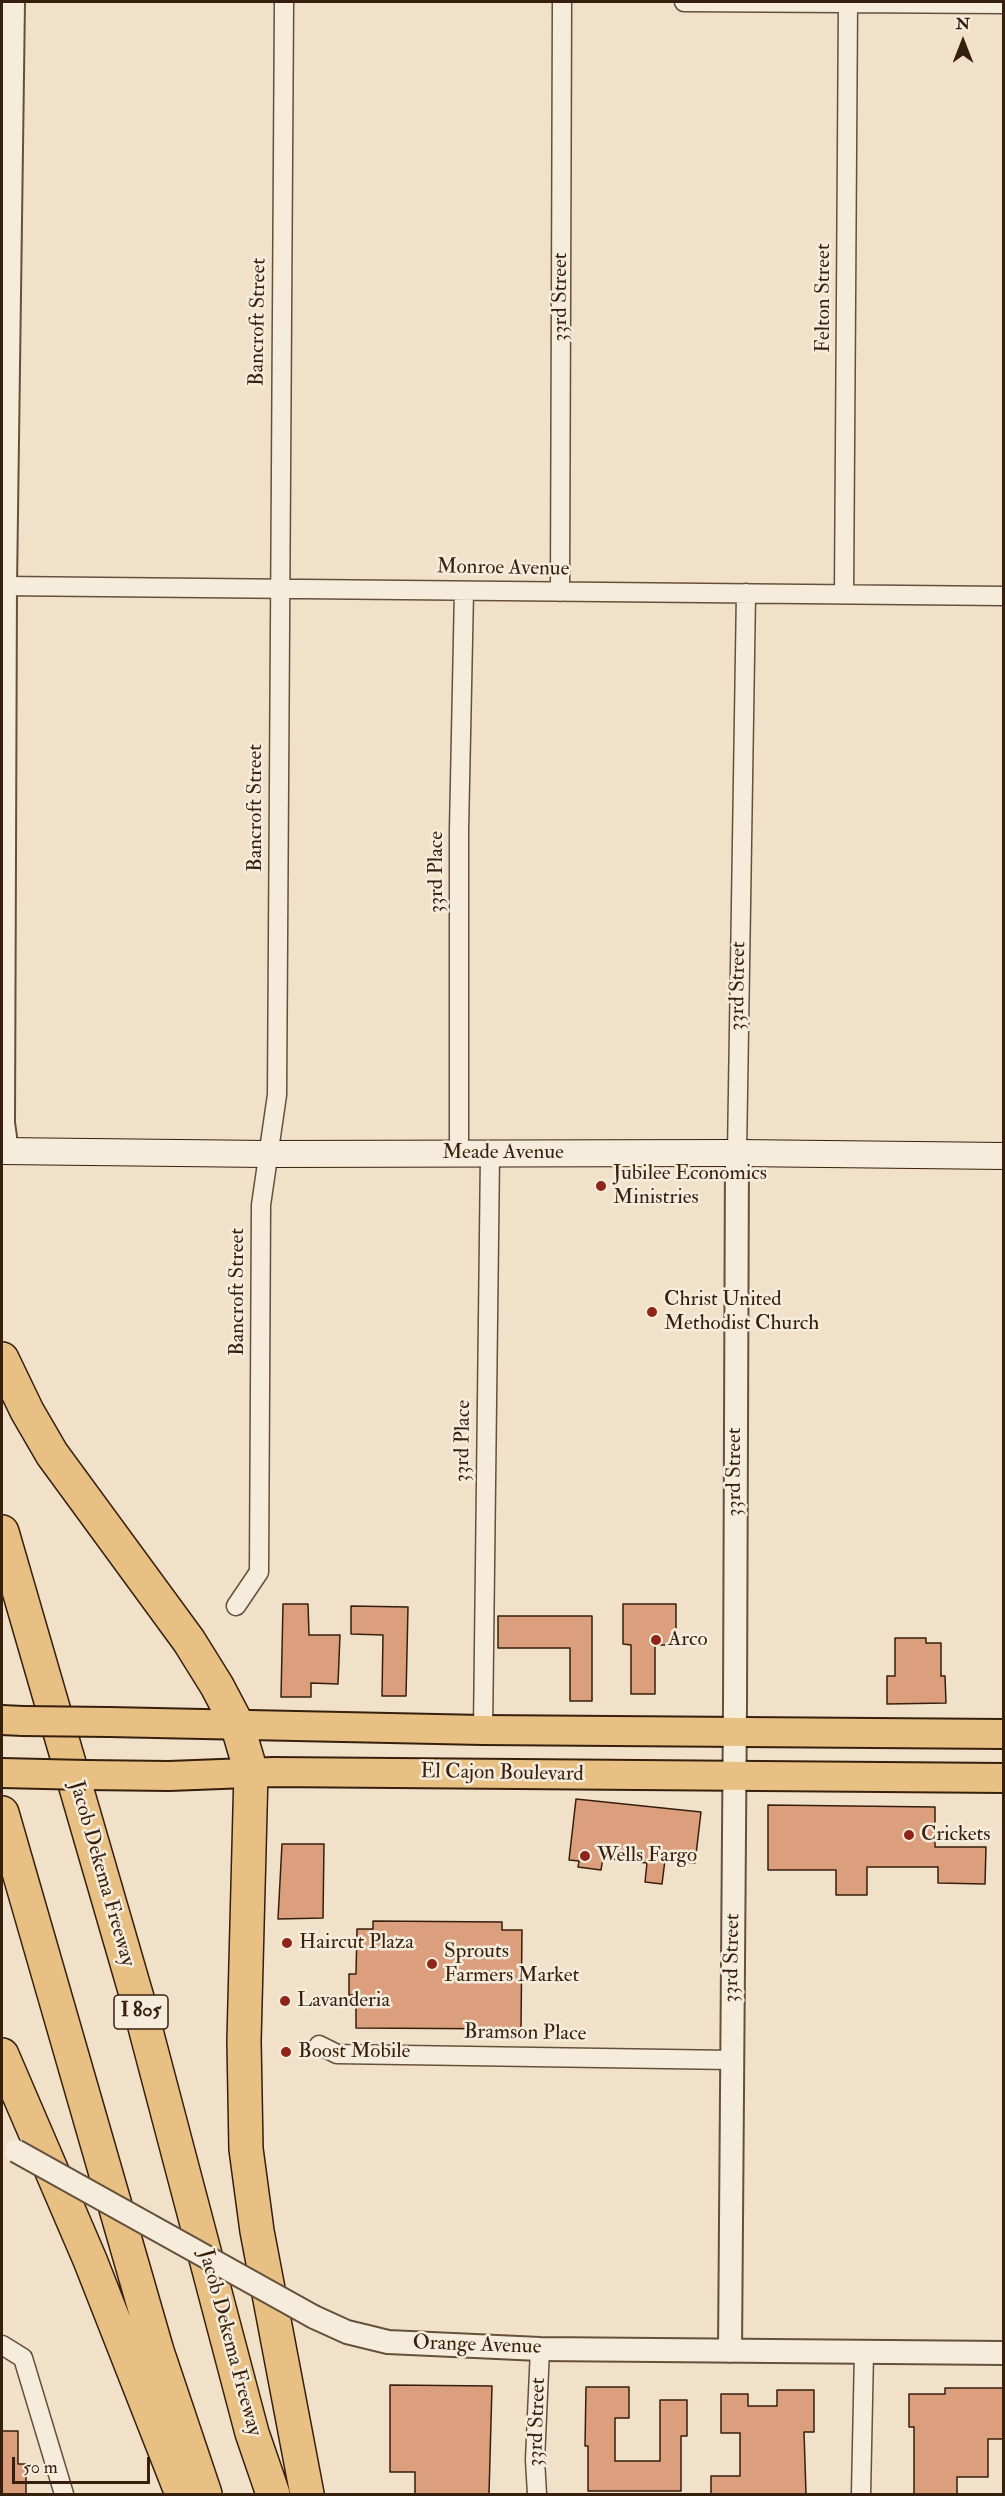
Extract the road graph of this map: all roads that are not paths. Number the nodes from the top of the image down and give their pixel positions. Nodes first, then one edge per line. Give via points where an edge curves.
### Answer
1 (13, 2) edge
2 (284, 2) edge
3 (562, 2) edge
4 (684, 2) edge
5 (848, 2) edge
6 (1004, 4) edge
7 (3, 586) edge
8 (279, 589) junction
9 (464, 591) junction
10 (560, 592) junction
11 (746, 594) junction
12 (844, 594) junction
13 (1004, 596) edge
14 (4, 1151) edge
15 (459, 1153) junction
16 (736, 1153) junction
17 (267, 1154) junction
18 (490, 1154) junction
19 (1004, 1156) edge
20 (2, 1359) edge
21 (2, 1532) edge
22 (236, 1606) dead end
23 (2, 1720) edge
24 (237, 1724) junction
25 (483, 1730) junction
26 (735, 1731) junction
27 (1004, 1734) edge
28 (251, 1772) junction
29 (2, 1773) edge
30 (735, 1776) junction
31 (1004, 1778) edge
32 (2, 1813) edge
33 (319, 2045) dead end
34 (2, 2055) edge
35 (732, 2060) junction
36 (9, 2146) edge
37 (2, 2345) edge
38 (540, 2349) junction
39 (729, 2350) junction
40 (864, 2352) junction
41 (1004, 2353) edge
42 (64, 2494) edge
43 (182, 2494) edge
44 (204, 2494) edge
45 (273, 2494) edge
46 (307, 2494) edge
47 (537, 2494) edge
48 (861, 2494) edge

1 - 7 street
2 - 8 street, Bancroft Street
3 - 10 street, 33rd Street
4 - 5 street
5 - 6 street
5 - 12 street, Felton Street
7 - 8 street, Monroe Avenue
7 - 14 street
8 - 9 street, Monroe Avenue
8 - 17 street, Bancroft Street via 277,1095
9 - 10 street, Monroe Avenue
9 - 15 street, 33rd Place
10 - 11 street, Monroe Avenue
11 - 12 street, Monroe Avenue
11 - 16 street, 33rd Street
12 - 13 street, Monroe Avenue
14 - 17 main road, Meade Avenue
15 - 17 main road, Meade Avenue
15 - 18 main road, Meade Avenue
16 - 18 main road, Meade Avenue
16 - 19 main road, Meade Avenue
16 - 26 street, 33rd Street
17 - 22 street, Bancroft Street via 261,1205 259,1572
18 - 25 street, 33rd Place
20 - 24 highway via 52,1454 189,1641
21 - 45 highway, Jacob Dekema Freeway / I 805 via 140,2008 252,2433
23 - 24 main road, El Cajon Boulevard, bridge
24 - 25 main road, El Cajon Boulevard
24 - 28 highway
25 - 26 main road, El Cajon Boulevard
26 - 27 main road, El Cajon Boulevard
26 - 30 street, 33rd Street
28 - 29 main road, El Cajon Boulevard, bridge via 199,1776
28 - 30 main road, El Cajon Boulevard
28 - 46 highway via 244,2041 246,2149 257,2231
30 - 31 main road, El Cajon Boulevard
30 - 35 street, 33rd Street
32 - 44 highway via 157,2350
33 - 35 street, Bramson Place via 337,2054
34 - 43 highway via 90,2260
35 - 39 street, 33rd Street
36 - 38 street, Orange Avenue, bridge via 347,2332 388,2342
37 - 42 street via 23,2358
38 - 39 street, Orange Avenue
38 - 47 street, 33rd Street
39 - 40 street, Orange Avenue
40 - 41 street, Orange Avenue
40 - 48 street

